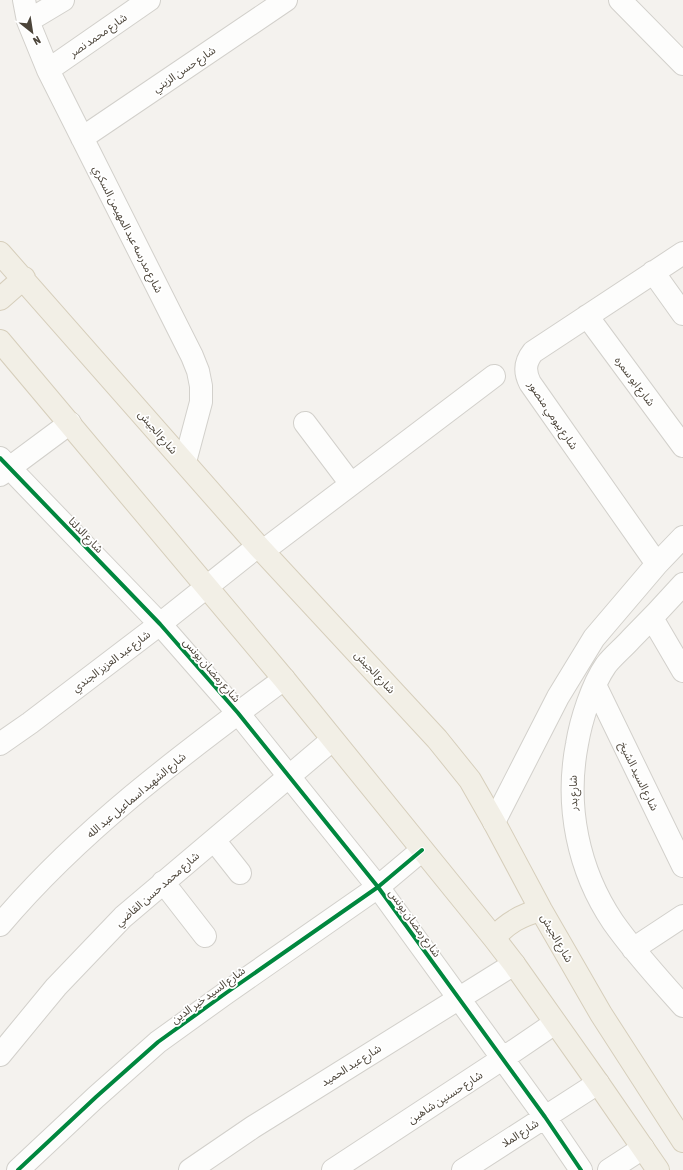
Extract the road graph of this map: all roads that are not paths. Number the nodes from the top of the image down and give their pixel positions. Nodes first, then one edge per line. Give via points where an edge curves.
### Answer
1 (24, 0) edge
2 (63, 0) edge
3 (149, 0) edge
4 (286, 0) edge
5 (620, 0) edge
6 (28, 21) junction
7 (683, 64) edge
8 (48, 70) junction
9 (82, 138) junction
10 (0, 253) edge
11 (683, 253) edge
12 (653, 272) junction
13 (24, 278) junction
14 (0, 299) edge
15 (683, 314) edge
16 (587, 316) junction
17 (0, 341) edge
18 (494, 376) dead end
19 (70, 423) junction
20 (305, 423) dead end
21 (683, 446) edge
22 (184, 462) junction
23 (3, 467) edge
24 (351, 484) junction
25 (683, 537) edge
26 (261, 548) junction
27 (657, 564) junction
28 (683, 584) edge
29 (207, 587) junction
30 (652, 618) junction
31 (160, 624) junction
32 (683, 671) edge
33 (284, 679) junction
34 (595, 685) junction
35 (238, 713) junction
36 (30, 722) junction
37 (332, 740) junction
38 (0, 744) edge
39 (0, 756) edge
40 (288, 776) junction
41 (494, 822) junction
42 (214, 840) junction
43 (422, 850) junction
44 (683, 866) edge
45 (240, 873) dead end
46 (164, 882) junction
47 (378, 887) junction
48 (541, 910) junction
49 (683, 916) edge
50 (0, 925) edge
51 (205, 936) dead end
52 (494, 938) junction
53 (633, 949) junction
54 (514, 964) junction
55 (459, 998) junction
56 (683, 1006) edge
57 (555, 1023) junction
58 (0, 1055) edge
59 (502, 1059) junction
60 (598, 1083) junction
61 (545, 1117) junction
62 (683, 1141) edge
63 (643, 1148) junction
64 (18, 1170) edge
65 (190, 1170) edge
66 (333, 1170) edge
67 (463, 1170) edge
68 (580, 1170) edge
69 (609, 1170) edge
70 (658, 1170) edge

1 - 6 street, شارع مدرسه عبد المهيمن السكري
2 - 6 street
3 - 8 street, شارع محمد نصر
4 - 9 street, شارع حسن الزيني
5 - 7 street
6 - 8 street, شارع مدرسه عبد المهيمن السكري
8 - 9 street, شارع مدرسه عبد المهيمن السكري
9 - 22 street, شارع مدرسه عبد المهيمن السكري via 198,371 201,402
10 - 13 main road, شارع الجيش
11 - 12 street, شارع بيومي منصور
12 - 15 street
12 - 16 street, شارع بيومي منصور
13 - 14 main road
13 - 22 main road, شارع الجيش
16 - 21 street, شارع ابو سمره
16 - 27 street, شارع بيومي منصور via 534,352 528,358 525,367 526,376
17 - 19 main road
18 - 24 street, شارع عبد العزيز الجندي
19 - 23 street
19 - 29 main road
20 - 24 street
22 - 26 main road, شارع الجيش
23 - 31 street, شارع الدلتا
24 - 26 street, شارع عبد العزيز الجندي
25 - 27 street
26 - 29 street, شارع عبد العزيز الجندي
26 - 41 main road, شارع الجيش via 437,739 470,780
27 - 41 street via 594,638 558,697
28 - 30 street, شارع بدر
29 - 31 street, شارع عبد العزيز الجندي
29 - 33 main road
30 - 32 street
30 - 34 street, شارع بدر via 606,666
31 - 35 street, شارع رمضان يونس
31 - 36 street, شارع عبد العزيز الجندي
33 - 35 street, شارع الشهيد اسماعيل عبد الله
33 - 37 main road
34 - 44 street, شارع السيد الشيخ
34 - 53 street, شارع بدر via 580,724 573,764 572,806 579,847 592,886 613,922
35 - 40 street, شارع رمضان يونس
35 - 50 street, شارع الشهيد اسماعيل عبد الله via 133,795 90,833 48,872
36 - 38 street, شارع عبد العزيز الجندي
36 - 39 street
37 - 40 street, شارع محمد حسن القاضي
37 - 43 main road
40 - 42 street, شارع محمد حسن القاضي
40 - 47 street, شارع رمضان يونس
41 - 48 main road, شارع الجيش
42 - 45 street
42 - 46 street, شارع محمد حسن القاضي
43 - 47 street, شارع السيد خير الدين
43 - 52 main road
46 - 51 street
46 - 58 street, شارع محمد حسن القاضي via 123,916 56,988
47 - 55 street, شارع رمضان يونس
47 - 64 street, شارع السيد خير الدين via 158,1042
48 - 52 main road via 514,919
48 - 62 main road, شارع الجيش via 601,1014
49 - 53 street
52 - 54 main road
53 - 56 street, شارع بدر
54 - 55 street, شارع عبد الحميد
54 - 57 main road
55 - 59 street, شارع رمضان يونس
55 - 65 street, شارع عبد الحميد via 253,1127
57 - 59 street, شارع حسنين شاهين
57 - 60 main road
59 - 61 street, شارع رمضان يونس
59 - 66 street, شارع حسنين شاهين
60 - 61 street, شارع الملا
60 - 63 main road
61 - 67 street, شارع الملا
61 - 68 street, شارع رمضان يونس
63 - 69 street
63 - 70 main road

